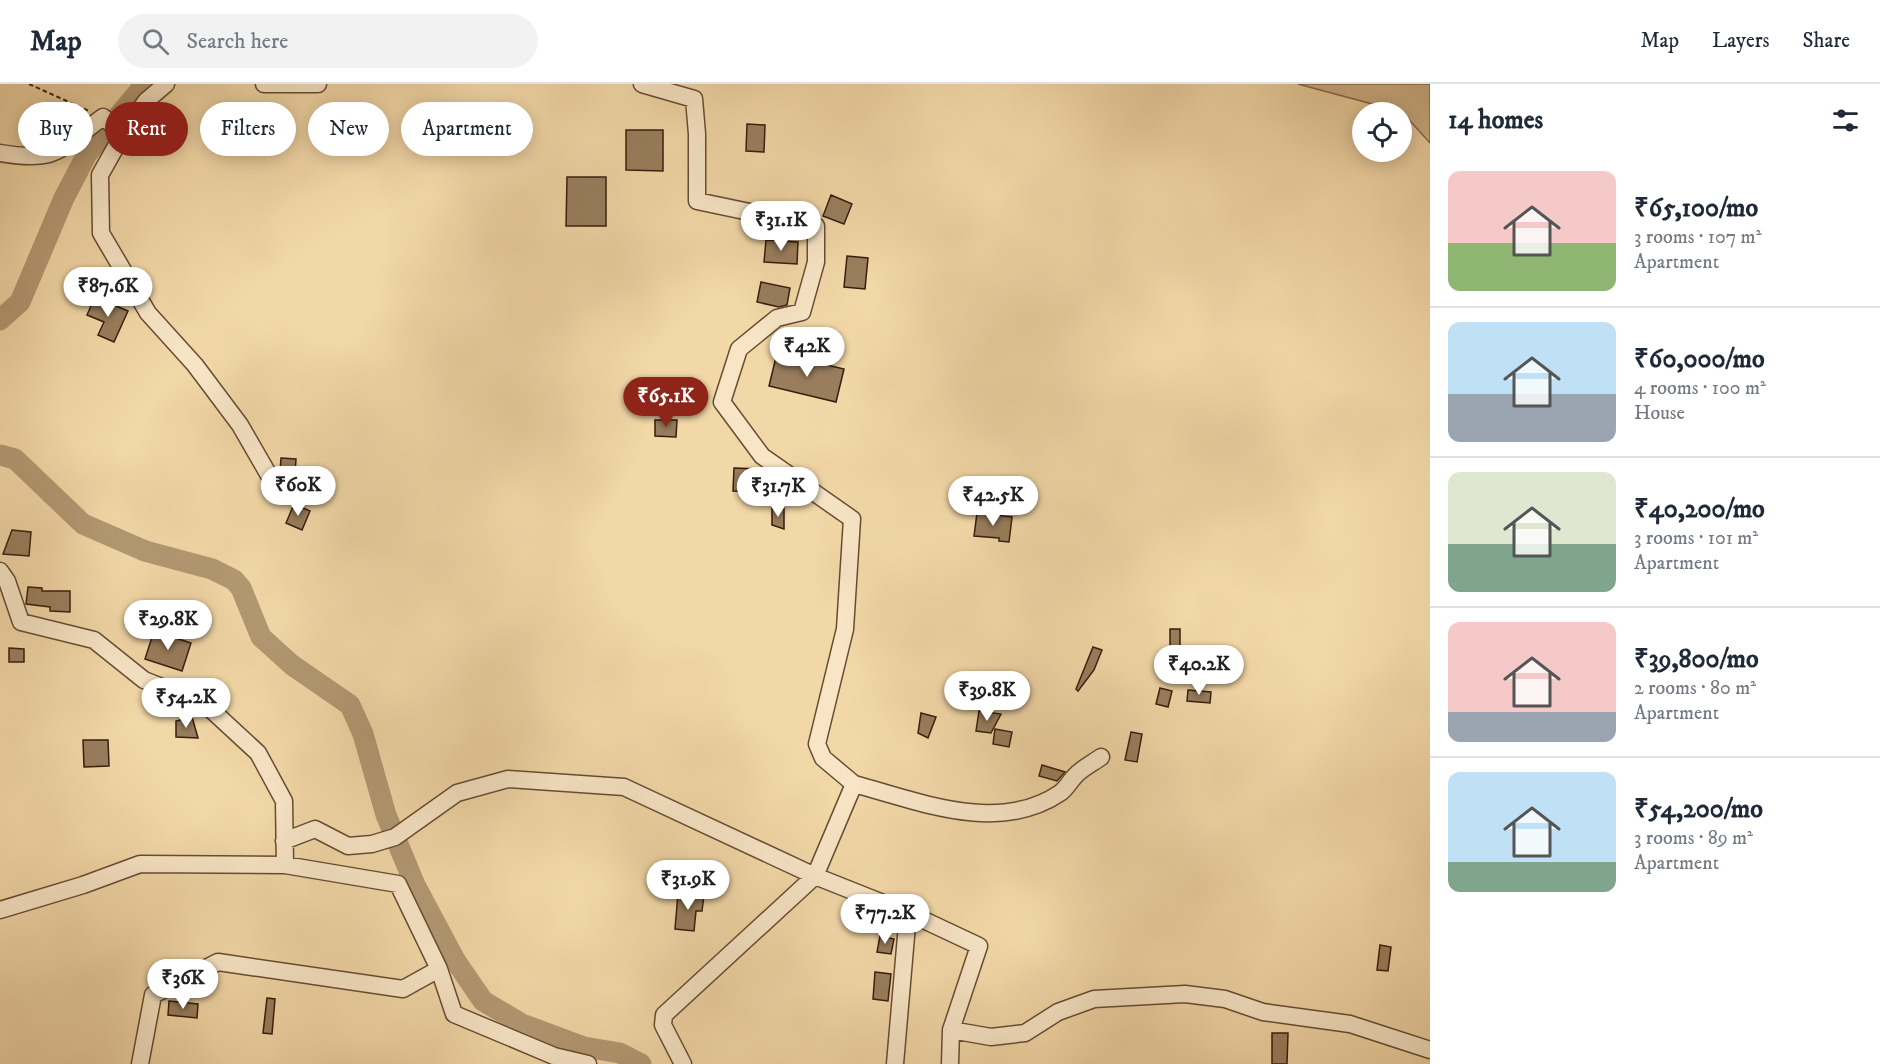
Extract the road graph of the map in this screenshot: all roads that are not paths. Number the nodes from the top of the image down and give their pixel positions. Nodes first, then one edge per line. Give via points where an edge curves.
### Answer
1 (166, 84) edge
2 (264, 84) edge
3 (318, 84) edge
4 (642, 84) edge
5 (145, 102) edge
6 (105, 119) edge
7 (0, 153) edge
8 (111, 156) edge
9 (278, 491) dead end
10 (0, 571) edge
11 (1101, 757) dead end
12 (854, 784) junction
13 (284, 841) junction
14 (285, 866) junction
15 (815, 876) junction
16 (0, 910) edge
17 (908, 913) junction
18 (439, 969) junction
19 (951, 1030) junction
20 (1430, 1050) edge
21 (140, 1064) edge
22 (588, 1064) edge
23 (683, 1064) edge
24 (896, 1064) edge
25 (950, 1064) edge

1 - 5 street
2 - 3 street
4 - 12 street via 694,99 697,201 816,226 816,262 802,312 777,318 739,349 722,402 762,456 852,519 845,629 817,744 823,758
6 - 7 street via 62,150 32,158
8 - 9 street via 100,175 101,233 148,313 195,365 234,417
10 - 13 street via 21,622 94,640 144,680 205,704 258,753 284,801
11 - 12 street via 1077,774 1061,793 1031,807 988,814 944,808
12 - 15 street
13 - 14 street
13 - 15 street via 315,830 348,846 372,844 395,837 457,793 520,779 624,787
14 - 16 street via 140,864
14 - 18 street via 398,884
15 - 17 street
15 - 23 street via 664,1015 663,1025
17 - 19 street via 979,946
17 - 24 street
18 - 21 street via 403,989 218,962 153,995
18 - 22 street via 454,1014 544,1053
19 - 20 street via 991,1037 1025,1033 1058,1012 1094,999 1185,994 1225,999 1263,1012 1350,1024
19 - 25 street

